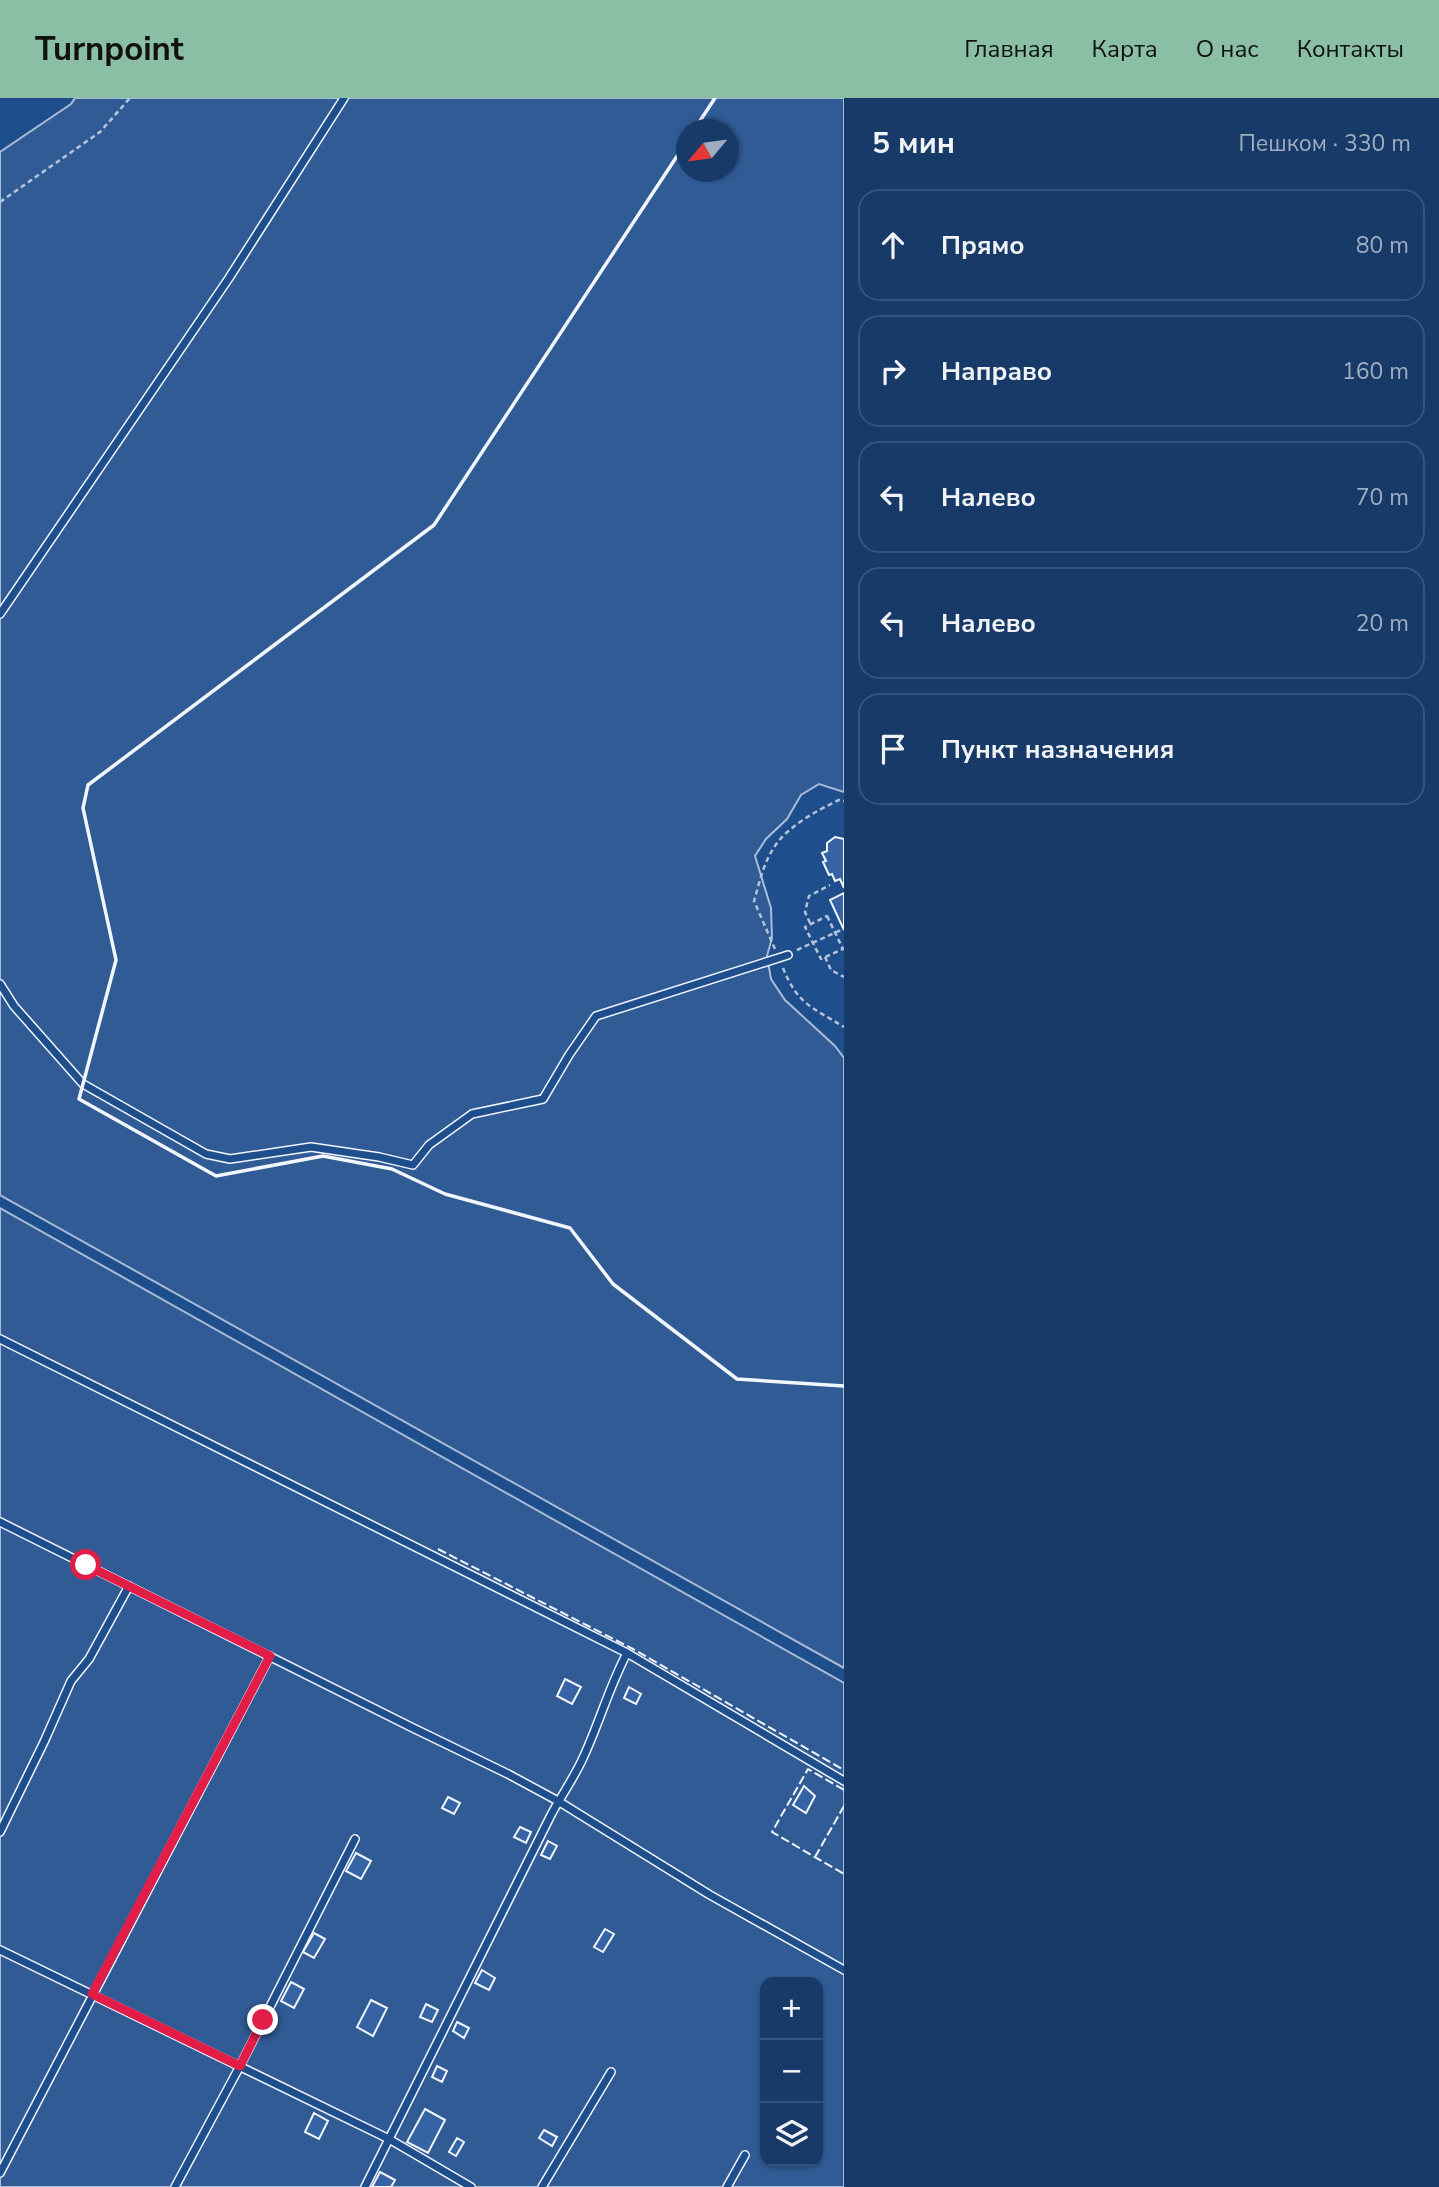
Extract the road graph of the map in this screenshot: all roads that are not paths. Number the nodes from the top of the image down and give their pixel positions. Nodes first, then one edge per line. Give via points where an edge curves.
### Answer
1 (344, 98) edge
2 (0, 614) edge
3 (783, 956) road end
4 (0, 984) edge
5 (0, 1339) edge
6 (0, 1522) edge
7 (129, 1586) junction
8 (627, 1653) junction
9 (270, 1656) junction
10 (844, 1781) edge
11 (558, 1801) junction
12 (0, 1832) edge
13 (355, 1839) dead end
14 (0, 1950) edge
15 (844, 1970) edge
16 (92, 1994) junction
17 (240, 2066) junction
18 (611, 2071) dead end
19 (389, 2139) junction
20 (745, 2155) dead end
21 (0, 2173) edge
22 (175, 2187) edge
23 (365, 2187) edge
24 (471, 2187) edge
25 (542, 2187) edge
26 (727, 2187) edge

1 - 2 lane via 229,278
3 - 4 lane via 596,1016 543,1099 472,1114 429,1145 413,1165 311,1147 230,1159 206,1154 83,1084
5 - 8 lane
6 - 7 lane
7 - 9 lane
7 - 12 lane via 89,1659 71,1681
8 - 10 lane
8 - 11 lane via 585,1755
9 - 11 lane
9 - 16 lane
11 - 15 lane via 710,1895
11 - 19 lane
13 - 17 lane
14 - 16 lane
16 - 17 lane
16 - 21 lane
17 - 19 lane
17 - 22 lane
18 - 25 lane
19 - 23 lane
19 - 24 lane
20 - 26 lane

